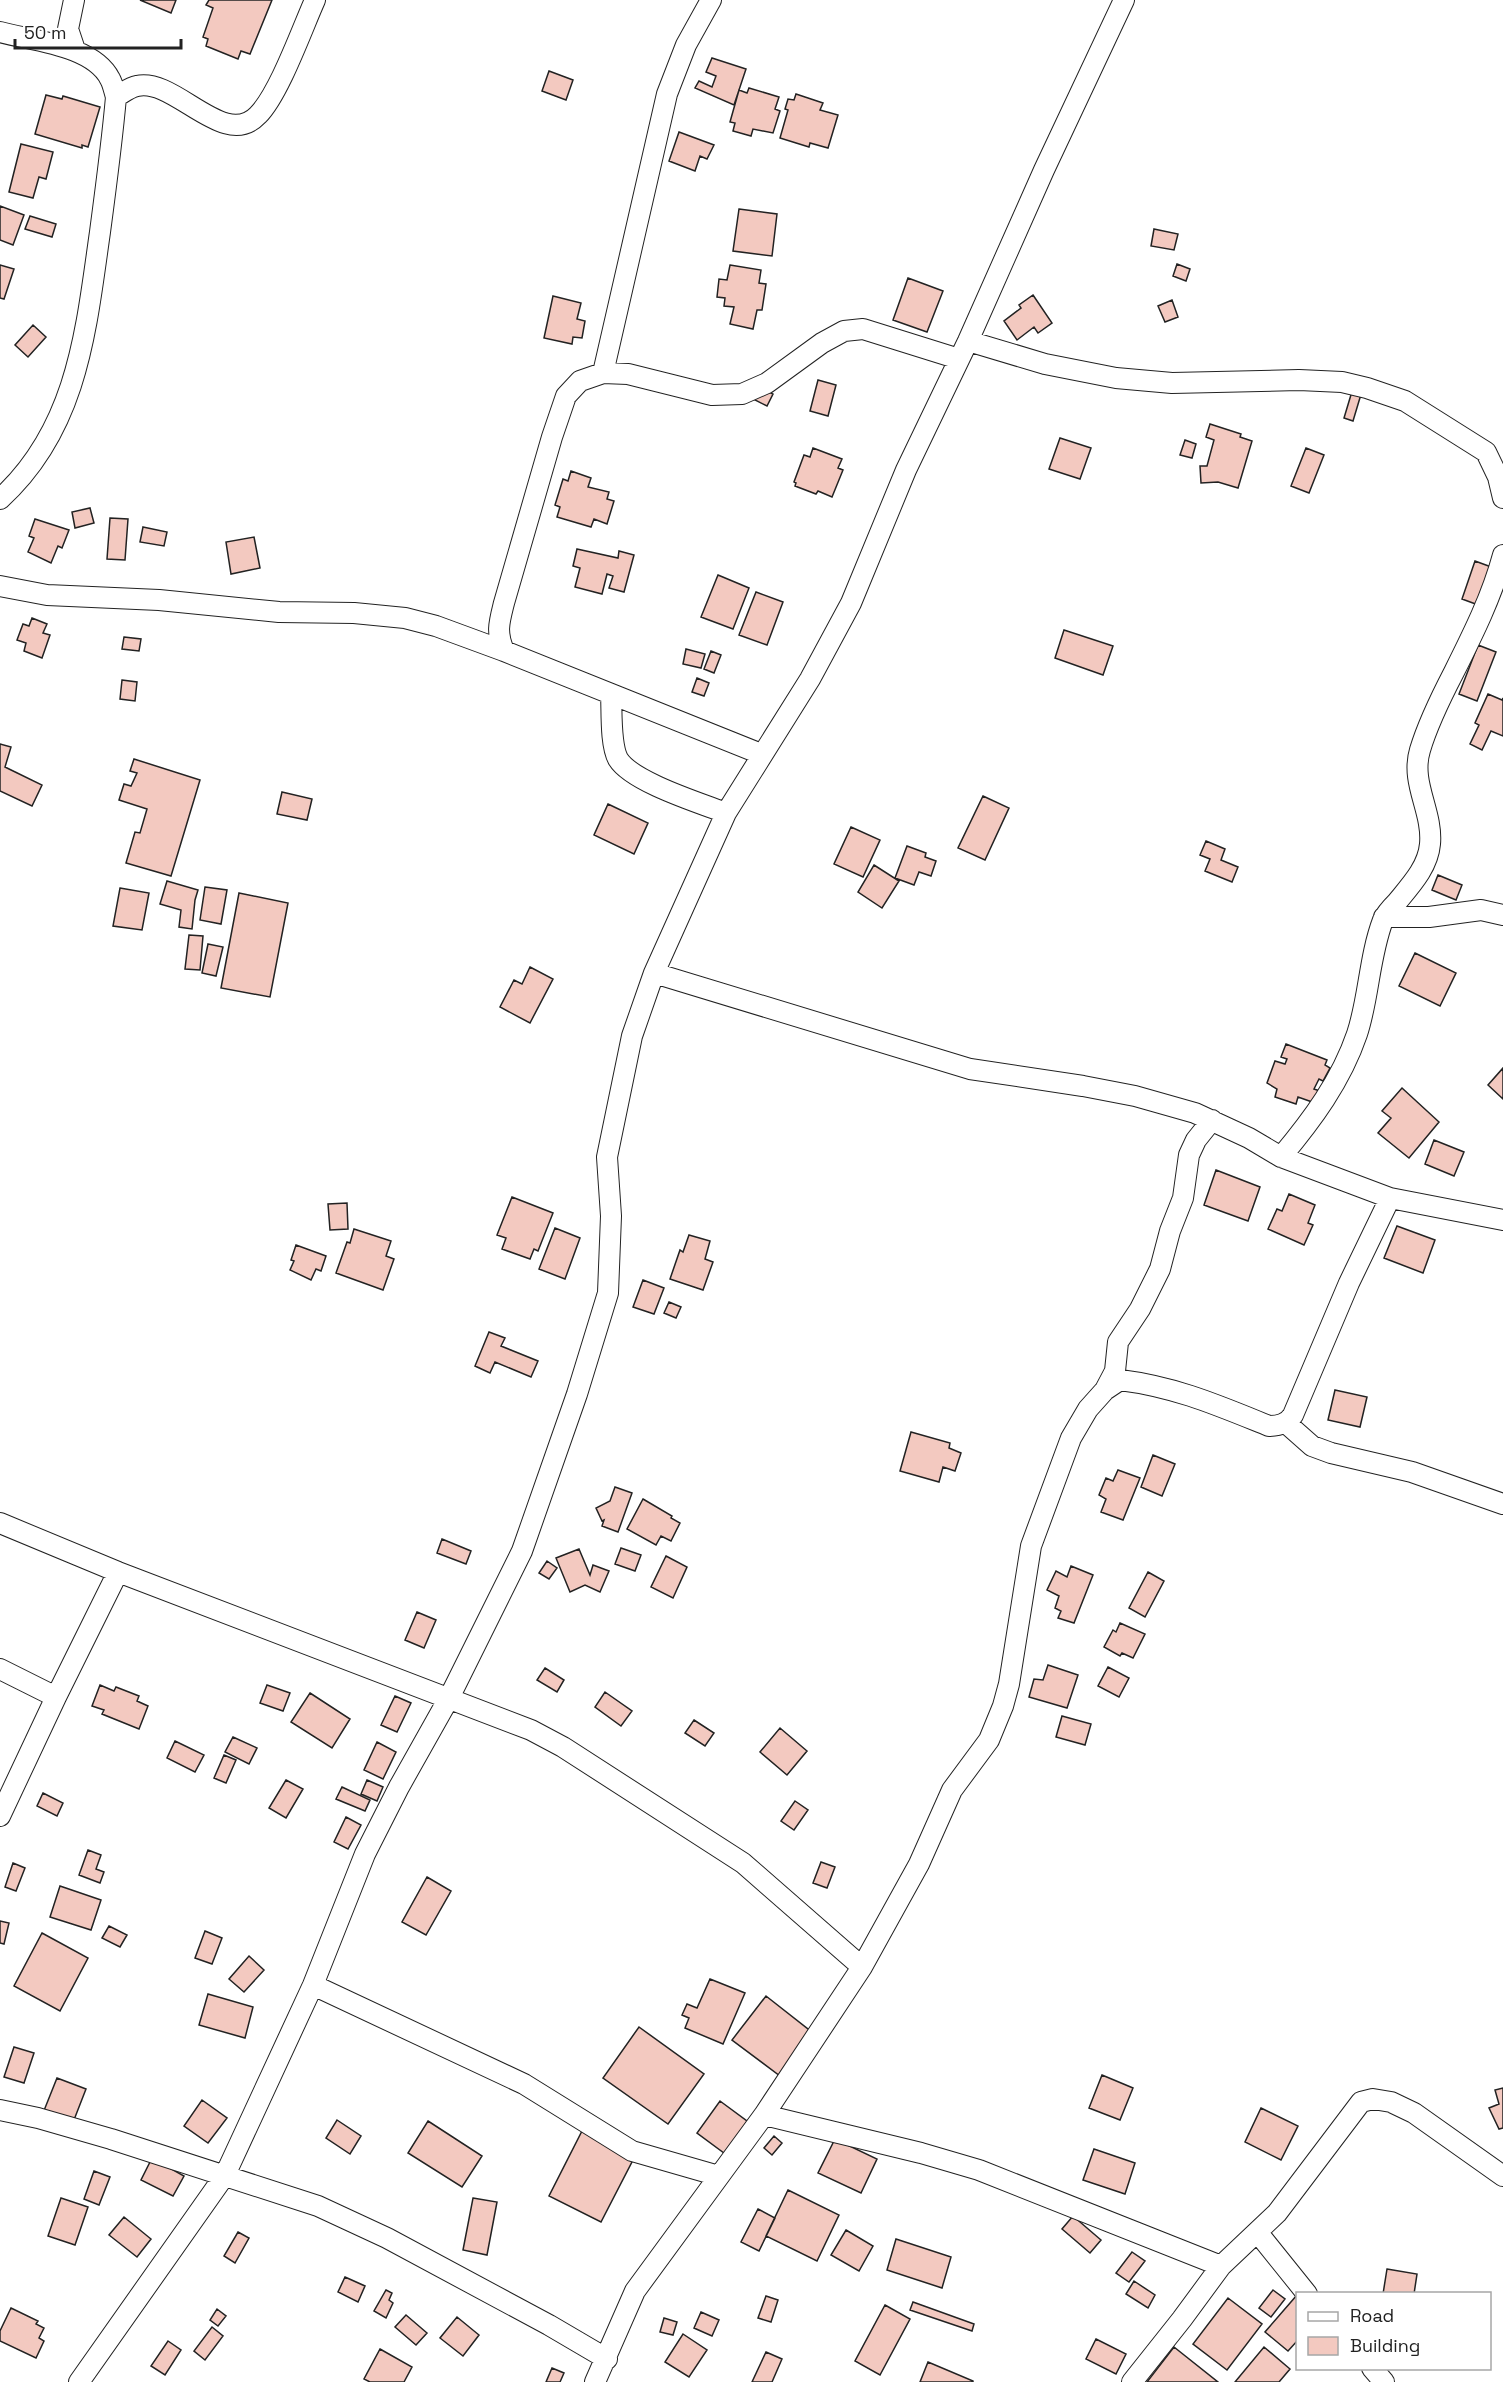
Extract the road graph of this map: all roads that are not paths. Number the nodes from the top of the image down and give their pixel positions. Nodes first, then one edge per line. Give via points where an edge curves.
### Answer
1 (74, 0) edge
2 (315, 0) edge
3 (711, 0) edge
4 (1124, 0) edge
5 (0, 32) edge
6 (75, 50) junction
7 (116, 96) junction
8 (968, 341) junction
9 (959, 359) junction
10 (603, 373) junction
11 (1503, 498) edge
12 (0, 499) edge
13 (1503, 555) edge
14 (0, 586) edge
15 (504, 651) junction
16 (611, 694) junction
17 (761, 754) junction
18 (726, 813) junction
19 (1503, 915) edge
20 (1384, 917) junction
21 (654, 973) junction
22 (1212, 1120) junction
23 (1281, 1157) junction
24 (1390, 1198) junction
25 (1503, 1221) edge
26 (1105, 1390) junction
27 (1286, 1423) junction
28 (1503, 1504) edge
29 (0, 1523) edge
30 (118, 1572) junction
31 (0, 1669) edge
32 (56, 1697) junction
33 (449, 1698) junction
34 (0, 1816) edge
35 (862, 1967) junction
36 (313, 1986) junction
37 (0, 2110) edge
38 (764, 2115) junction
39 (225, 2175) junction
40 (719, 2176) junction
41 (1503, 2176) edge
42 (1258, 2233) junction
43 (1221, 2266) junction
44 (1305, 2292) edge
45 (607, 2359) junction
46 (1374, 2370) edge
47 (79, 2382) edge
48 (595, 2382) edge
49 (1131, 2382) edge
50 (1384, 2382) edge

1 - 6 street via 68,29
2 - 7 street via 275,90 258,116 245,124 234,126 220,121 149,86 137,86
3 - 10 street via 686,45 667,94
4 - 8 street
5 - 6 street
6 - 7 street via 109,77
7 - 12 street via 93,294 72,384 42,450
8 - 9 street
8 - 11 street via 1045,364 1116,378 1172,383 1342,381 1367,388 1405,401 1485,452
9 - 10 street via 863,329 844,331 767,383 742,394 712,395 627,374
9 - 17 street via 906,470 850,603 810,679
10 - 15 street via 580,381 566,396 498,624
13 - 20 street via 1495,584 1431,717 1419,751 1418,785 1429,827 1426,858 1415,881
14 - 15 street via 47,595 405,618
15 - 16 street
16 - 17 street
16 - 18 street via 613,741 618,759 669,792
17 - 18 street
18 - 21 street
19 - 20 street via 1481,910 1430,917
20 - 23 street via 1357,1033 1341,1072 1308,1125
21 - 22 street via 970,1069 1135,1096
21 - 33 street via 632,1036 607,1157 610,1262 608,1293 598,1331 522,1551
22 - 23 street
22 - 26 street via 1189,1155 1183,1198 1160,1269 1119,1342 1115,1371
23 - 24 street
24 - 25 street
24 - 27 street
26 - 27 street via 1120,1380 1143,1383 1172,1389 1269,1426
26 - 35 street via 1071,1438 1031,1546 1009,1684 998,1721 989,1740 952,1790 919,1864
27 - 28 street via 1312,1446 1412,1472
29 - 30 street
30 - 32 street
30 - 33 street
31 - 32 street
32 - 34 street
33 - 35 street via 563,1747 743,1863
33 - 36 street via 365,1854
35 - 38 street
36 - 39 street
36 - 40 street via 524,2084 632,2151
37 - 39 street
38 - 40 street
38 - 43 street via 979,2170
39 - 45 street via 318,2206 387,2238
39 - 47 street
40 - 45 street via 635,2291
41 - 42 street via 1414,2113 1373,2098 1361,2102 1351,2113
42 - 43 street
42 - 44 street
43 - 49 street
45 - 48 street
46 - 50 street

